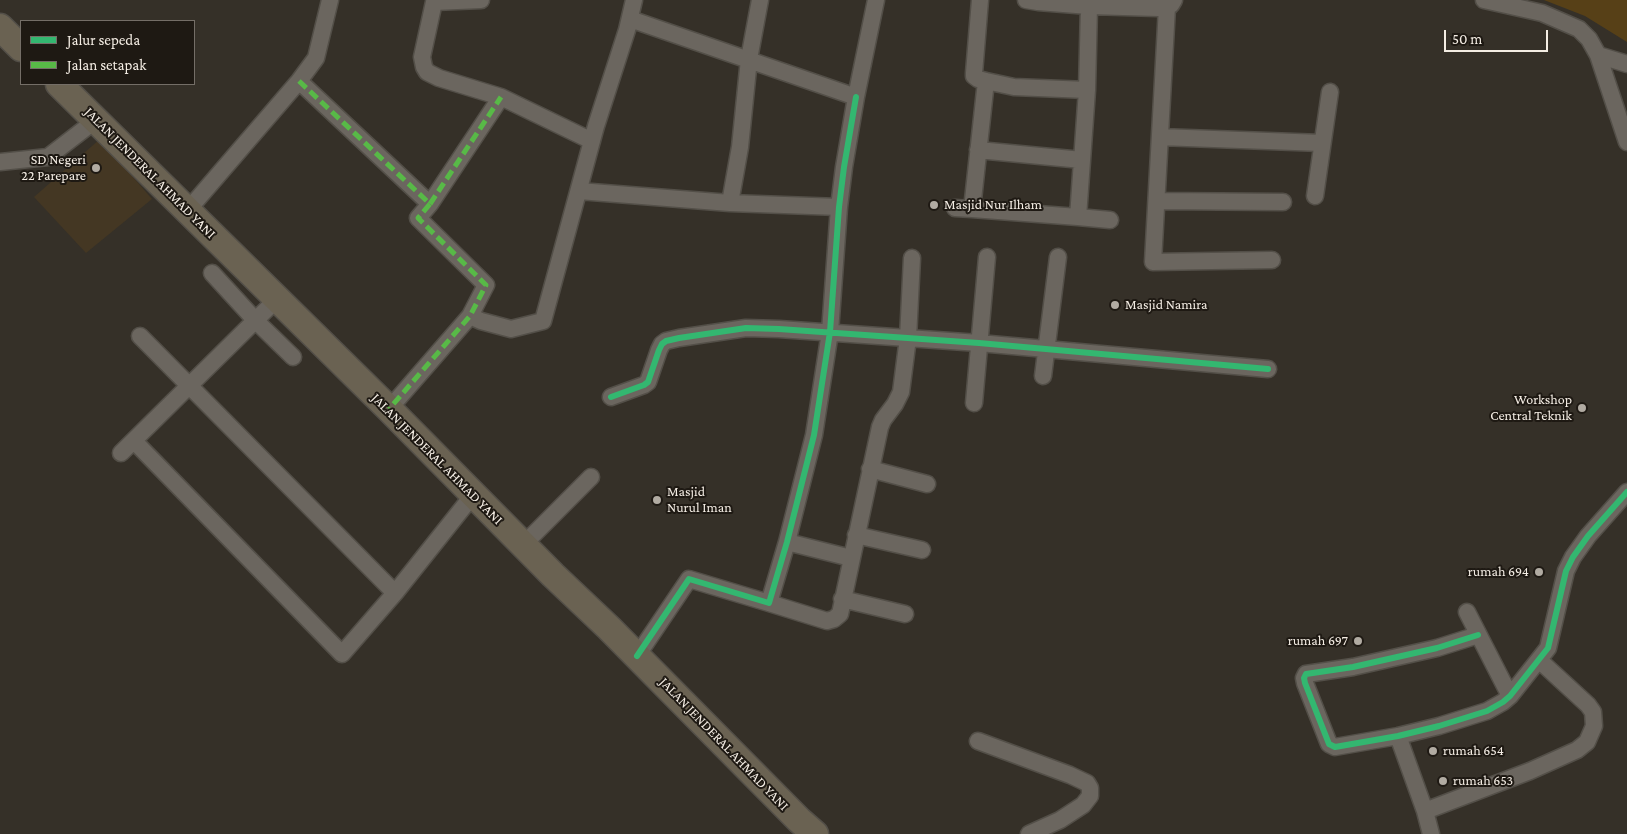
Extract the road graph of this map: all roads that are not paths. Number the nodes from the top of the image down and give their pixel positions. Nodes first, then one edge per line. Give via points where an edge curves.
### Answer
1 (330, 0) edge
2 (481, 0) edge
3 (634, 0) edge
4 (760, 0) edge
5 (876, 0) edge
6 (980, 0) edge
7 (1026, 0) edge
8 (1484, 0) edge
9 (434, 1) edge
10 (1170, 4) edge
11 (1089, 6) junction
12 (630, 19) junction
13 (0, 27) edge
14 (20, 47) edge
15 (1598, 54) junction
16 (749, 59) junction
17 (1627, 64) edge
18 (299, 81) junction
19 (986, 81) junction
20 (59, 85) edge
21 (1087, 90) junction
22 (1330, 92) dead end
23 (501, 97) junction
24 (856, 97) junction
25 (96, 120) junction
26 (1160, 137) junction
27 (592, 141) junction
28 (1627, 142) edge
29 (1322, 143) junction
30 (978, 150) junction
31 (1082, 160) junction
32 (0, 162) edge
33 (579, 191) junction
34 (1315, 196) dead end
35 (1157, 201) junction
36 (1283, 202) dead end
37 (730, 203) junction
38 (430, 204) junction
39 (839, 207) junction
40 (955, 208) dead end
41 (972, 209) junction
42 (188, 210) junction
43 (1078, 217) junction
44 (1110, 220) dead end
45 (987, 257) dead end
46 (1058, 257) dead end
47 (912, 258) dead end
48 (1272, 260) dead end
49 (212, 273) dead end
50 (278, 300) junction
51 (470, 316) junction
52 (256, 321) junction
53 (830, 332) junction
54 (140, 336) dead end
55 (908, 338) junction
56 (979, 343) junction
57 (1047, 349) junction
58 (293, 357) dead end
59 (1268, 370) dead end
60 (1043, 376) dead end
61 (189, 386) junction
62 (611, 397) dead end
63 (974, 403) dead end
64 (389, 409) junction
65 (134, 441) junction
66 (121, 453) dead end
67 (870, 469) junction
68 (591, 477) dead end
69 (927, 484) dead end
70 (1627, 492) edge
71 (473, 495) junction
72 (856, 535) junction
73 (787, 542) junction
74 (523, 545) junction
75 (922, 550) dead end
76 (851, 558) junction
77 (395, 593) junction
78 (842, 600) junction
79 (769, 603) junction
80 (1467, 612) dead end
81 (905, 614) dead end
82 (1478, 635) junction
83 (637, 656) junction
84 (1539, 660) junction
85 (1510, 696) junction
86 (1398, 736) junction
87 (978, 741) dead end
88 (1425, 811) junction
89 (815, 834) edge
90 (1029, 834) edge
91 (1431, 834) edge

1 - 18 street via 318,54
2 - 9 street
3 - 12 street
4 - 16 street
5 - 24 street
6 - 19 street via 974,76
7 - 11 street
8 - 15 street via 1542,13 1570,24 1589,39
9 - 23 street via 423,50 422,62 427,72
10 - 11 street
10 - 26 street
11 - 21 street
12 - 16 street
12 - 27 street
13 - 14 highway
15 - 17 street
15 - 28 street
16 - 24 street
16 - 37 street via 740,147
18 - 38 street
18 - 42 street
19 - 21 street via 1014,87
19 - 30 street
20 - 25 highway, JALAN JENDERAL AHMAD YANI
21 - 31 street
22 - 29 street
23 - 27 street
23 - 38 street
24 - 39 street
25 - 32 street via 48,157
25 - 42 highway, JALAN JENDERAL AHMAD YANI
26 - 29 street
26 - 35 street
27 - 33 street
29 - 34 street
30 - 31 street
30 - 41 street
31 - 43 street
33 - 37 street
33 - 51 street via 543,321 511,329
35 - 36 street
35 - 48 street via 1153,262
37 - 39 street
38 - 51 street via 418,218 486,285
39 - 53 street
40 - 41 street
41 - 43 street
42 - 50 highway, JALAN JENDERAL AHMAD YANI
43 - 44 street
45 - 56 street
46 - 57 street
47 - 55 street
49 - 52 street
50 - 52 street
50 - 64 highway, JALAN JENDERAL AHMAD YANI
51 - 64 street
52 - 58 street
52 - 61 street
53 - 55 street
53 - 62 street via 746,328 670,340 662,344 648,382
53 - 73 street via 814,435
54 - 61 street
55 - 56 street
55 - 67 street via 901,392 882,422
56 - 57 street
56 - 63 street
57 - 59 street
57 - 60 street
61 - 65 street
61 - 77 street
64 - 71 highway, JALAN JENDERAL AHMAD YANI
65 - 66 street
65 - 77 street via 342,654
67 - 69 street
67 - 72 street
68 - 74 street
70 - 84 street via 1588,536 1571,561 1551,640
71 - 74 highway, JALAN JENDERAL AHMAD YANI
71 - 77 street
72 - 75 street
72 - 76 street
73 - 76 street
73 - 79 street
74 - 83 highway, JALAN JENDERAL AHMAD YANI
76 - 78 street
78 - 79 street via 838,617 829,621
78 - 81 street
79 - 83 street via 688,579
80 - 82 street
82 - 85 street
82 - 86 street via 1436,648 1305,675 1305,683 1331,746
83 - 89 highway, JALAN JENDERAL AHMAD YANI
84 - 85 street
84 - 88 street via 1593,712 1594,726 1587,742 1577,750 1530,771
85 - 86 street via 1487,711
86 - 88 street
87 - 90 street via 1070,775 1087,783 1090,788 1090,796 1083,805
88 - 91 street

